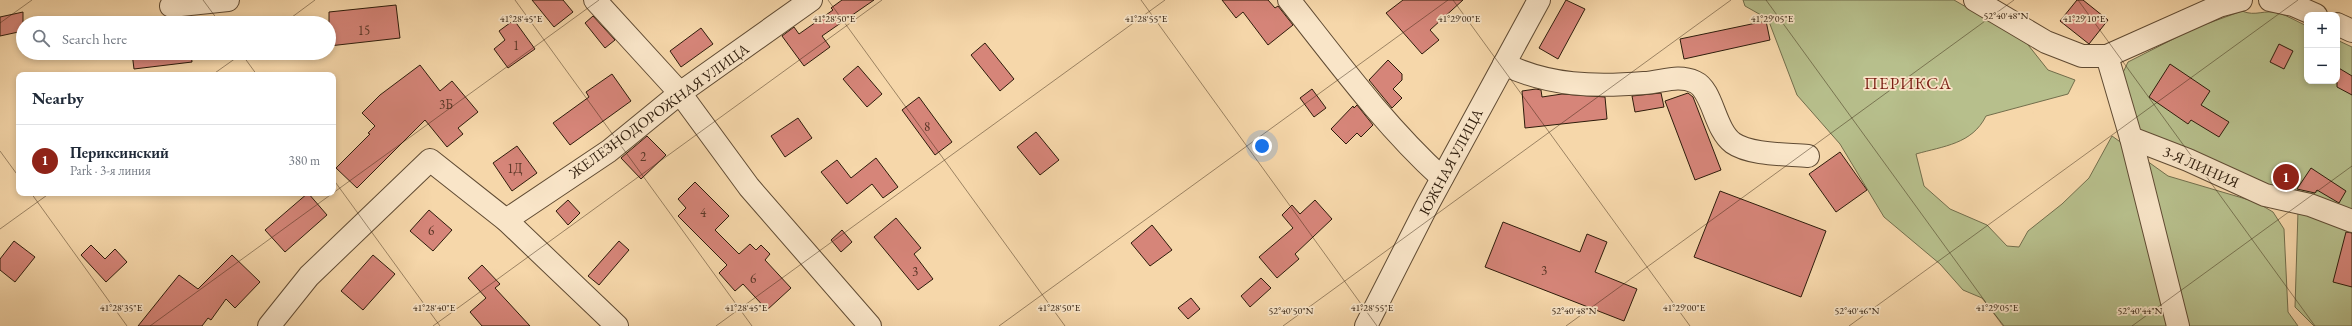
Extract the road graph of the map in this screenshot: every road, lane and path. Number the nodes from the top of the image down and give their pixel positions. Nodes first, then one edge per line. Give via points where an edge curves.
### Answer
1 (228, 0) edge
2 (595, 0) edge
3 (811, 0) edge
4 (1290, 0) edge
5 (1539, 0) edge
6 (1975, 0) edge
7 (2241, 0) edge
8 (2270, 0) edge
9 (171, 6) dead end
10 (2310, 12) edge
11 (2340, 25) edge
12 (2352, 31) edge
13 (2107, 56) junction
14 (1504, 64) junction
15 (680, 93) junction
16 (2131, 138) junction
17 (2161, 149) junction
18 (1808, 156) dead end
19 (2138, 170) junction
20 (1442, 178) junction
21 (506, 220) junction
22 (2352, 221) edge
23 (269, 326) edge
24 (617, 326) edge
25 (870, 326) edge
26 (1366, 326) edge
27 (2178, 326) edge

1 - 9 street
2 - 15 street
3 - 15 street, ЖЕЛЕЗНОДОРОЖНАЯ УЛИЦА
4 - 20 street via 1407,146
5 - 14 street, ЮЖНАЯ УЛИЦА
6 - 13 street via 2046,42 2082,56
7 - 13 street via 2219,6
8 - 10 street via 2293,4
11 - 12 street
13 - 16 street
14 - 18 street via 1528,75 1577,85 1645,83 1678,78 1696,82 1705,93 1720,129 1734,143 1756,151
14 - 20 street, ЮЖНАЯ УЛИЦА
15 - 21 street, ЖЕЛЕЗНОДОРОЖНАЯ УЛИЦА via 610,151
15 - 25 street via 749,187
16 - 17 street, 3-Я ЛИНИЯ
16 - 19 street
17 - 19 street
17 - 22 street, 3-Я ЛИНИЯ via 2264,195 2310,205
19 - 27 street
20 - 26 street, ЮЖНАЯ УЛИЦА
21 - 23 street via 430,160 309,276
21 - 24 street

